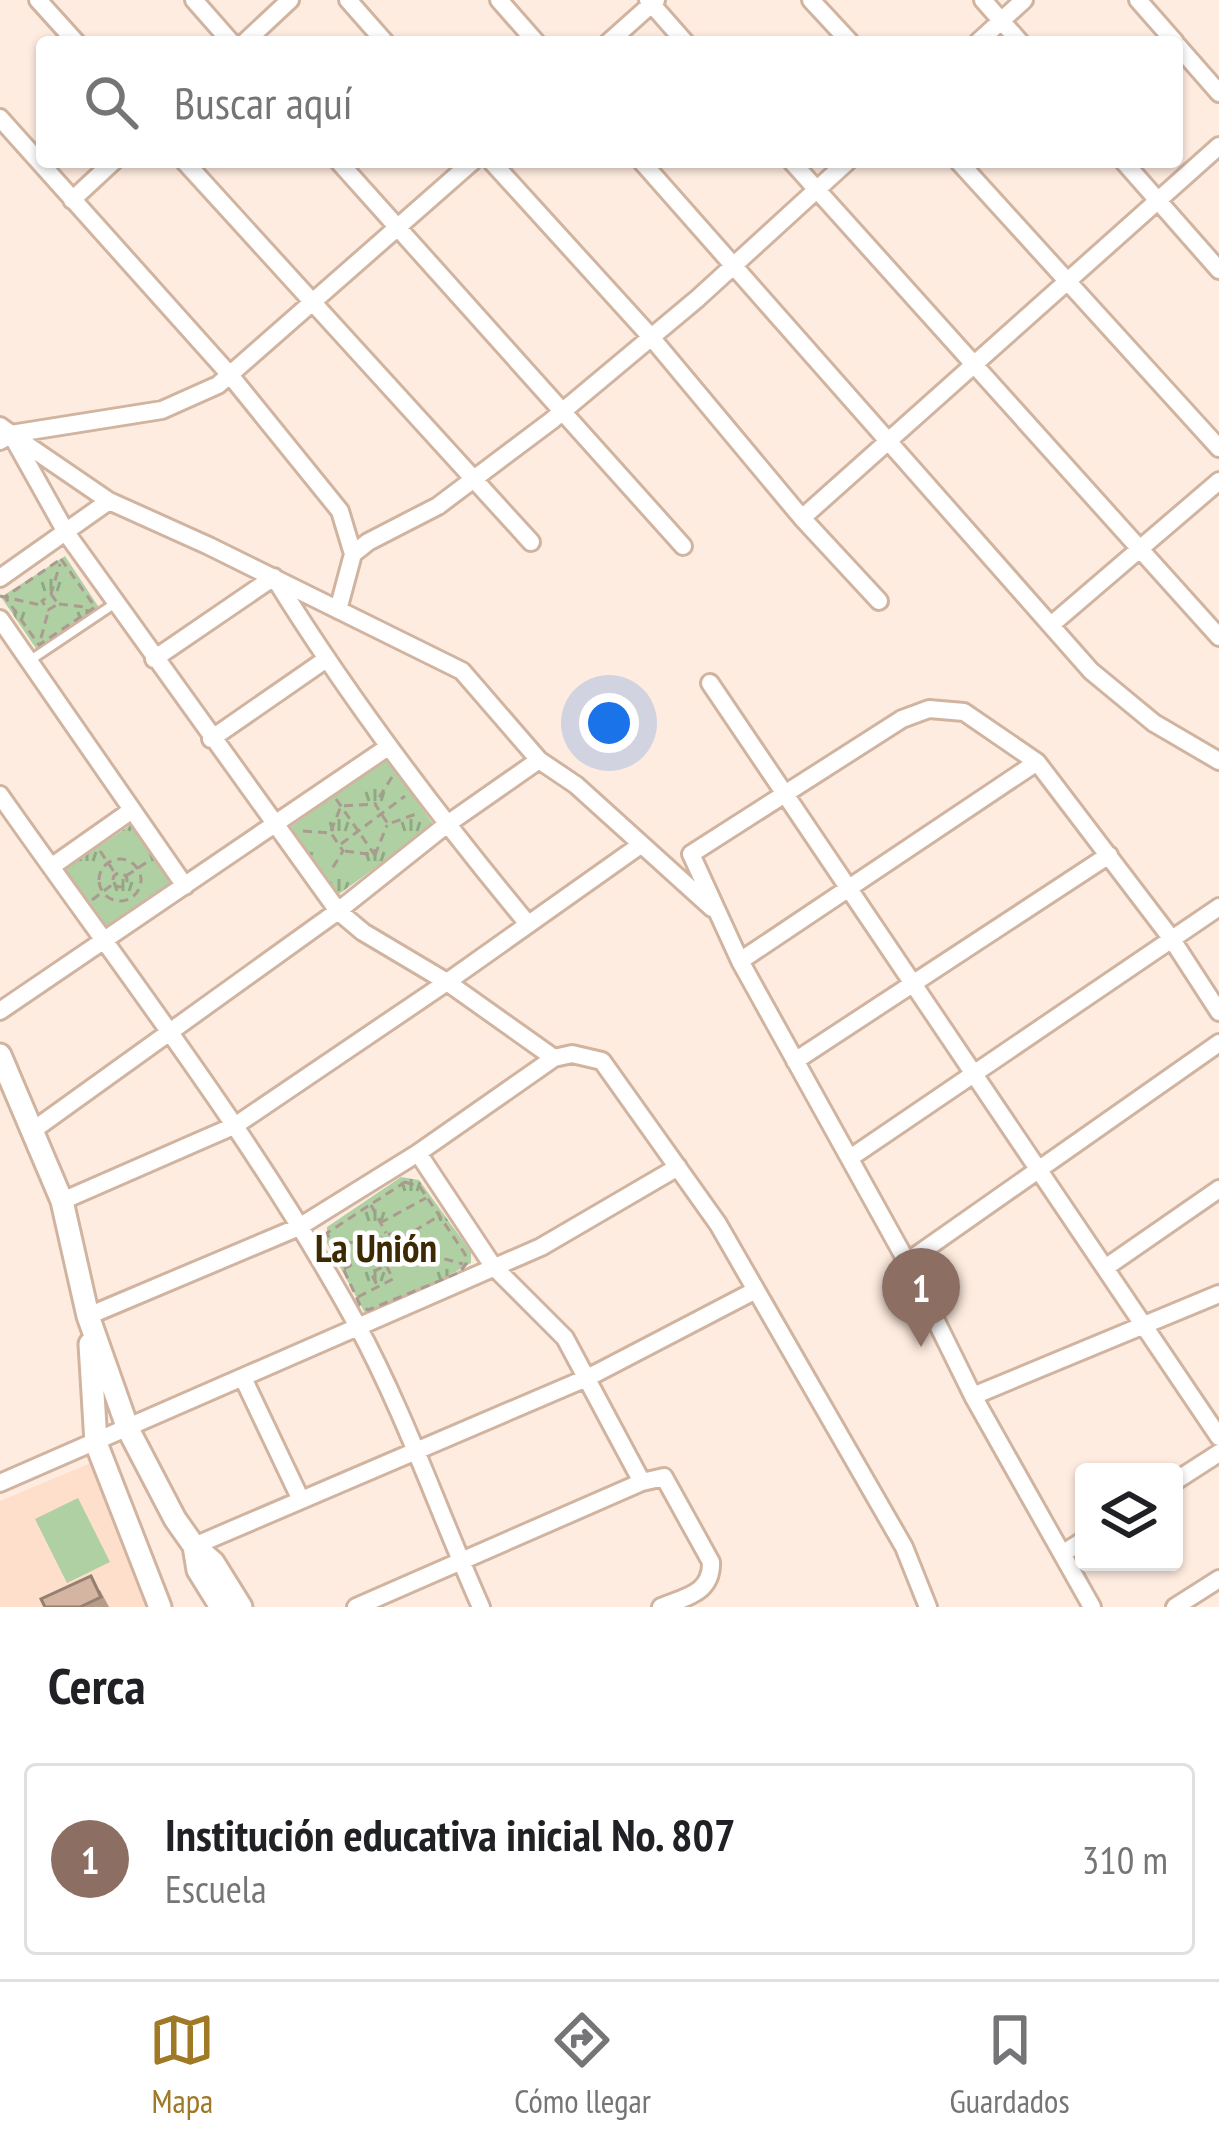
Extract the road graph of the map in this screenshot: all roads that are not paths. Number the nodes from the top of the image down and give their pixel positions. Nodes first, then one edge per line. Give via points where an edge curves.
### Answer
1 (38, 0) edge
2 (194, 0) edge
3 (290, 0) edge
4 (348, 0) edge
5 (499, 0) edge
6 (812, 0) edge
7 (983, 0) edge
8 (1024, 0) edge
9 (1138, 0) edge
10 (652, 1) edge
11 (1001, 21) junction
12 (71, 36) edge
13 (226, 36) edge
14 (251, 36) edge
15 (380, 36) edge
16 (531, 36) edge
17 (615, 36) edge
18 (681, 36) edge
19 (845, 36) edge
20 (985, 36) edge
21 (1015, 36) edge
22 (1170, 36) edge
23 (1183, 51) edge
24 (1219, 93) edge
25 (0, 118) edge
26 (1219, 146) edge
27 (36, 159) edge
28 (44, 168) edge
29 (107, 168) edge
30 (190, 168) edge
31 (344, 168) edge
32 (465, 168) edge
33 (497, 168) edge
34 (647, 168) edge
35 (798, 168) edge
36 (840, 168) edge
37 (964, 168) edge
38 (1129, 168) edge
39 (817, 189) junction
40 (72, 200) junction
41 (1157, 201) junction
42 (398, 228) junction
43 (734, 266) junction
44 (1219, 270) edge
45 (1067, 281) junction
46 (313, 302) junction
47 (651, 337) junction
48 (974, 365) junction
49 (230, 375) junction
50 (562, 412) junction
51 (4, 434) edge
52 (888, 441) junction
53 (1219, 448) edge
54 (474, 479) junction
55 (1219, 481) edge
56 (110, 502) junction
57 (802, 518) junction
58 (67, 534) junction
59 (531, 542) dead end
60 (683, 546) dead end
61 (1138, 550) junction
62 (353, 554) junction
63 (274, 577) junction
64 (0, 578) edge
65 (879, 601) dead end
66 (103, 608) junction
67 (338, 610) junction
68 (0, 619) edge
69 (1051, 625) junction
70 (1219, 637) edge
71 (34, 653) junction
72 (154, 658) junction
73 (325, 660) junction
74 (710, 683) dead end
75 (211, 739) junction
76 (386, 756) junction
77 (539, 760) junction
78 (1219, 761) edge
79 (1036, 762) junction
80 (0, 795) edge
81 (785, 795) junction
82 (132, 811) junction
83 (446, 825) junction
84 (284, 828) junction
85 (639, 846) junction
86 (1109, 855) junction
87 (51, 867) junction
88 (184, 886) junction
89 (848, 888) junction
90 (1219, 907) edge
91 (338, 911) junction
92 (718, 913) junction
93 (528, 924) junction
94 (1171, 938) junction
95 (103, 942) junction
96 (740, 961) junction
97 (447, 982) junction
98 (913, 984) junction
99 (0, 1011) edge
100 (1219, 1012) edge
101 (167, 1033) junction
102 (1219, 1043) edge
103 (0, 1055) edge
104 (554, 1058) junction
105 (795, 1061) junction
106 (975, 1076) junction
107 (236, 1125) junction
108 (32, 1131) junction
109 (418, 1153) junction
110 (850, 1158) junction
111 (678, 1167) junction
112 (1039, 1170) junction
113 (1219, 1189) edge
114 (62, 1202) junction
115 (298, 1227) junction
116 (907, 1262) junction
117 (493, 1266) junction
118 (1105, 1268) junction
119 (756, 1290) junction
120 (1219, 1294) edge
121 (88, 1316) junction
122 (1144, 1325) junction
123 (359, 1328) junction
124 (589, 1377) junction
125 (244, 1380) junction
126 (973, 1396) junction
127 (128, 1429) junction
128 (1219, 1437) edge
129 (96, 1443) junction
130 (414, 1452) junction
131 (1219, 1453) edge
132 (1183, 1476) edge
133 (642, 1482) junction
134 (0, 1484) edge
135 (301, 1500) junction
136 (194, 1546) junction
137 (1075, 1546) edge
138 (1062, 1554) junction
139 (461, 1563) junction
140 (1219, 1579) edge
141 (160, 1607) edge
142 (221, 1607) edge
143 (241, 1607) edge
144 (356, 1607) edge
145 (481, 1607) edge
146 (661, 1607) edge
147 (928, 1607) edge
148 (1092, 1607) edge
149 (1175, 1607) edge

1 - 12 street
2 - 13 street
3 - 14 street
4 - 15 street
5 - 16 street
6 - 19 street
7 - 11 street
8 - 11 street
9 - 22 street
10 - 17 street
10 - 18 street
11 - 20 street
11 - 21 street
23 - 24 street
25 - 27 street
26 - 41 street
28 - 40 street
29 - 40 street
30 - 46 street
31 - 42 street
32 - 42 street
33 - 47 street
34 - 43 street
35 - 39 street
36 - 39 street
37 - 45 street
38 - 41 street
39 - 43 street
39 - 48 street
40 - 49 street
41 - 44 street
41 - 45 street
42 - 46 street
42 - 50 street
43 - 47 street
43 - 52 street
45 - 48 street
45 - 53 street
46 - 49 street
46 - 54 street
47 - 50 street
47 - 57 street
48 - 52 street
48 - 61 street
49 - 51 street via 162,410
49 - 62 street via 340,511
50 - 54 street
50 - 60 street
51 - 56 street
51 - 58 street
52 - 57 street
52 - 69 street
54 - 59 street
54 - 62 street
55 - 61 street
56 - 58 street
56 - 63 street
57 - 65 street
58 - 64 street
58 - 66 street
61 - 69 street
61 - 70 street
62 - 67 street
63 - 67 street
63 - 72 street
63 - 73 street
66 - 71 lane
66 - 72 street
67 - 77 street via 462,671
68 - 71 street
69 - 78 street via 1154,723
71 - 82 street
72 - 75 street
73 - 75 street
73 - 76 street
74 - 81 street
75 - 84 street
76 - 83 street
76 - 84 street
77 - 83 street
77 - 85 street
79 - 81 street via 964,712 928,709
79 - 86 street
79 - 89 street
80 - 87 street
81 - 89 street
81 - 92 street via 691,854
82 - 87 street
82 - 88 street
83 - 91 street
83 - 93 street
84 - 88 street
84 - 91 street
85 - 92 street
85 - 93 street
86 - 94 street
86 - 98 street
87 - 95 street
88 - 95 street
89 - 96 street
89 - 98 street
90 - 94 street
91 - 97 street
91 - 101 street
92 - 96 street
93 - 97 street
94 - 100 street
94 - 106 street
95 - 99 street
95 - 101 street
96 - 105 street
97 - 104 street
97 - 107 street
98 - 105 street
98 - 106 street
101 - 107 street
101 - 108 street
102 - 112 street
103 - 108 street
104 - 109 street
104 - 111 street via 584,1055 609,1066
105 - 110 street
106 - 110 street
106 - 112 street
107 - 114 street
107 - 115 street
108 - 114 street
109 - 115 street
109 - 117 street
110 - 116 street
111 - 117 street
111 - 119 street
112 - 116 street
112 - 118 street
113 - 118 street
114 - 121 street
115 - 121 street
115 - 123 street
116 - 126 street
117 - 123 street
117 - 124 street via 565,1337
118 - 122 street
119 - 124 street
119 - 147 street via 904,1546
120 - 122 street
121 - 127 street
121 - 129 street
122 - 126 street
122 - 128 street
123 - 125 street
123 - 130 street
124 - 130 street
124 - 133 street
125 - 127 street
125 - 135 street
126 - 138 street
127 - 129 street
127 - 136 street
129 - 134 street
129 - 141 street
130 - 135 street
130 - 139 street
131 - 132 street
133 - 139 street
133 - 146 street via 664,1477 711,1562 703,1589
135 - 136 street
136 - 142 street via 198,1570
136 - 143 street
137 - 138 street
138 - 148 street
139 - 144 street
139 - 145 street
140 - 149 street

